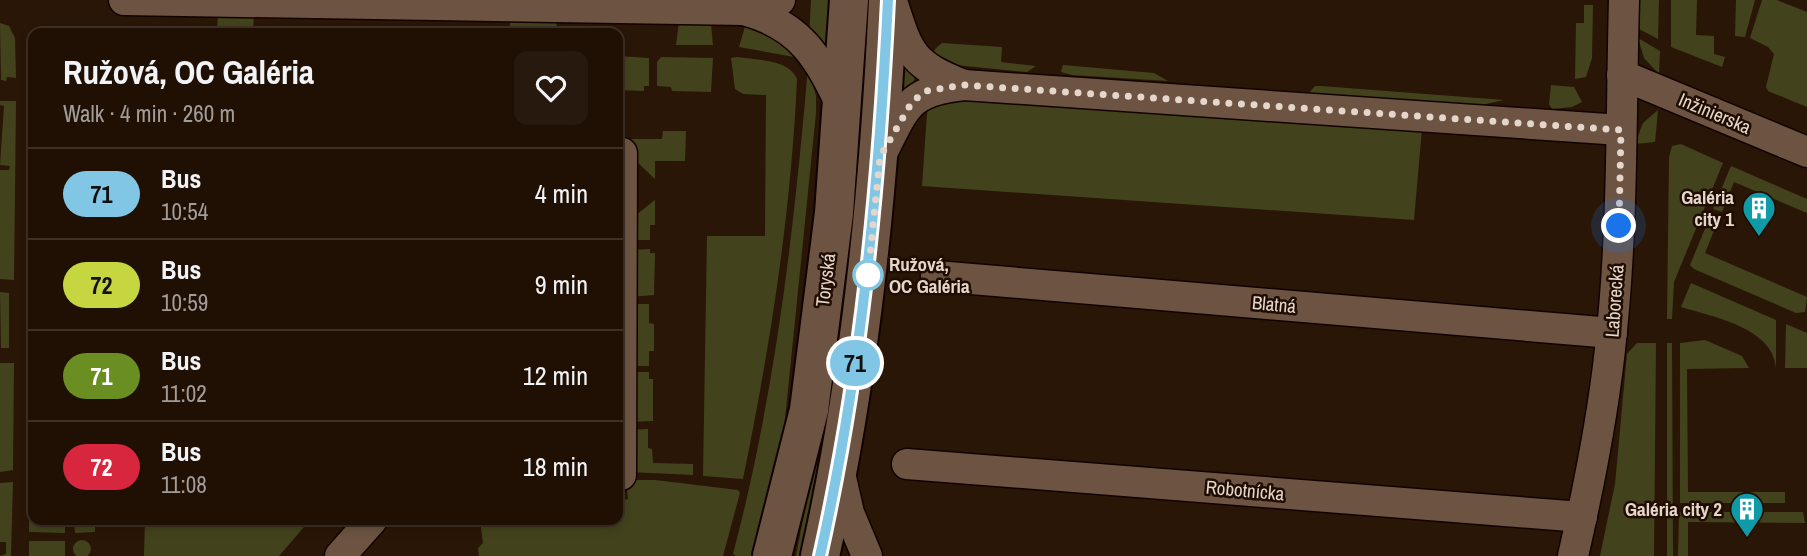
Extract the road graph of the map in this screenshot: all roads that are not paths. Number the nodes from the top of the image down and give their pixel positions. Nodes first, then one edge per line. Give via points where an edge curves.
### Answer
1 (124, 0) edge
2 (780, 0) edge
3 (849, 0) edge
4 (890, 0) edge
5 (1624, 0) edge
6 (233, 1) edge
7 (744, 10) junction
8 (1622, 75) junction
9 (964, 85) junction
10 (843, 110) junction
11 (1621, 130) junction
12 (1807, 152) edge
13 (880, 157) junction
14 (936, 276) dead end
15 (1612, 333) junction
16 (908, 464) dead end
17 (838, 465) junction
18 (1582, 517) junction
19 (368, 525) edge
20 (340, 556) edge
21 (772, 556) edge
22 (820, 556) edge
23 (867, 556) edge
24 (1573, 556) edge

1 - 6 street
2 - 7 street
3 - 10 street, Toryská
4 - 9 street via 917,60
4 - 13 street
5 - 8 street, Laborecká
6 - 7 street
7 - 10 street via 774,19 807,44
8 - 11 street, Laborecká
8 - 12 street, Inžinierska
9 - 11 street
9 - 13 street via 926,91 912,102
10 - 21 street, Toryská via 808,411
11 - 15 street, Laborecká
13 - 17 street via 865,299
14 - 15 street, Blatná
15 - 18 street, Laborecká
16 - 18 street, Robotnícka
17 - 22 street
17 - 23 street via 849,513
18 - 24 street, Laborecká
19 - 20 street

